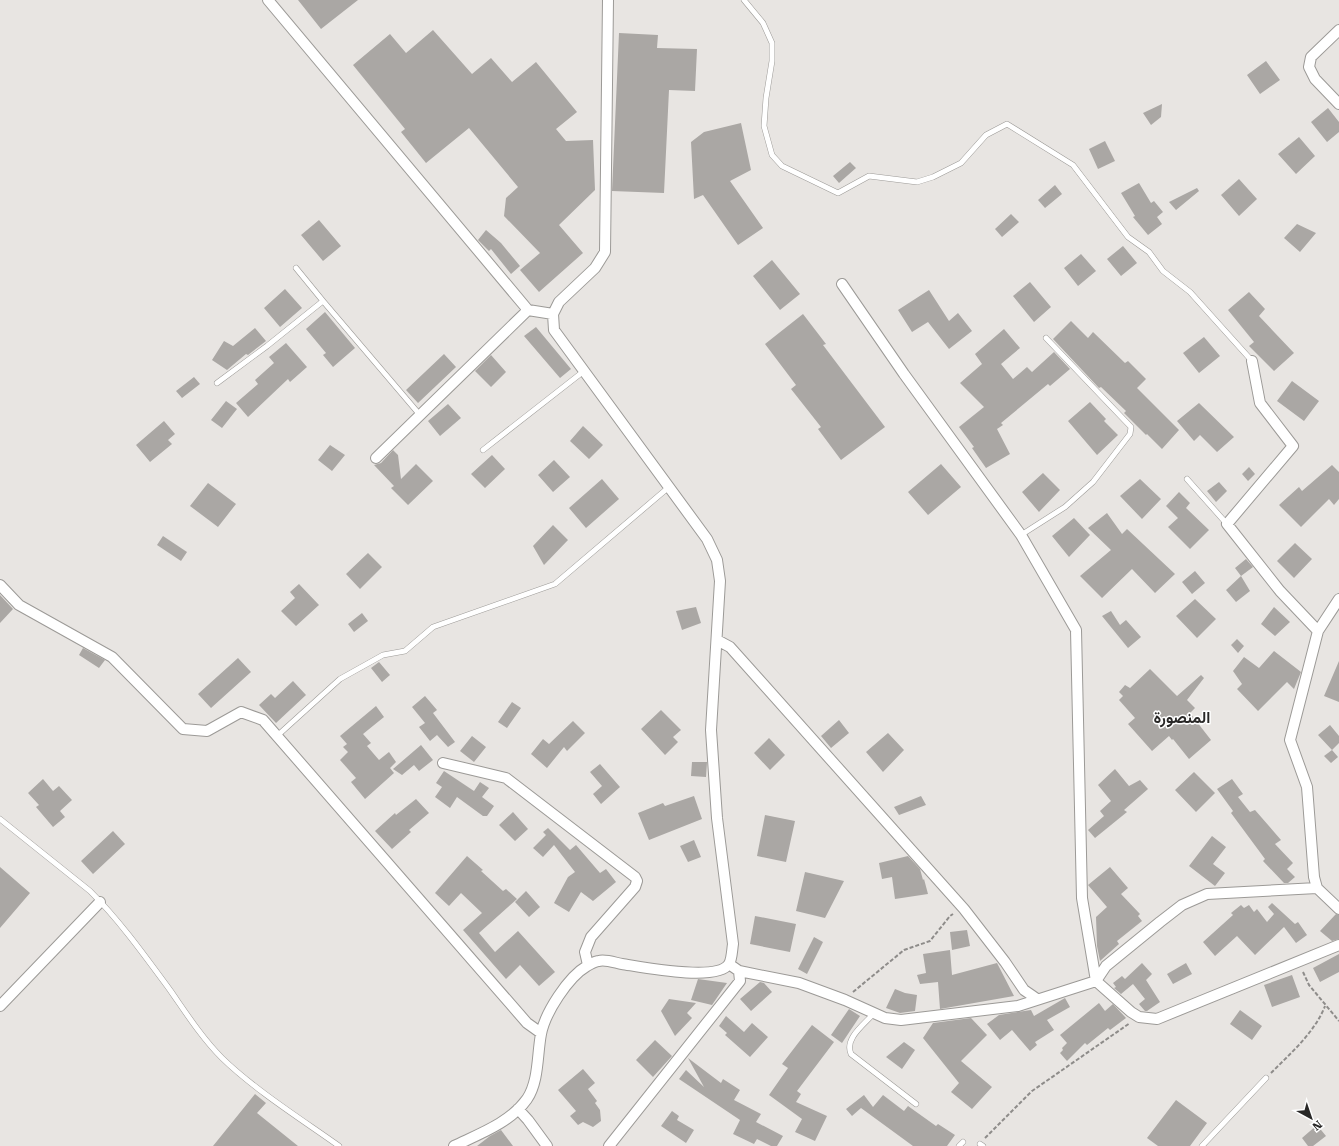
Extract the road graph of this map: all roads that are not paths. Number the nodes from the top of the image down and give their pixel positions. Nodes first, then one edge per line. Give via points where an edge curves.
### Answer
1 (268, 0) edge
2 (608, 0) edge
3 (744, 0) edge
4 (1339, 30) edge
5 (1339, 104) edge
6 (296, 268) dead end
7 (842, 284) dead end
8 (323, 301) junction
9 (528, 310) junction
10 (553, 314) junction
11 (1046, 338) dead end
12 (1252, 362) joint
13 (584, 371) junction
14 (217, 383) dead end
15 (420, 415) junction
16 (483, 450) dead end
17 (376, 458) dead end
18 (1187, 479) dead end
19 (669, 487) junction
20 (1227, 524) junction
21 (1021, 535) junction
22 (0, 584) edge
23 (1339, 599) edge
24 (1318, 631) junction
25 (717, 640) junction
26 (277, 736) junction
27 (443, 763) dead end
28 (0, 819) edge
29 (1317, 888) junction
30 (100, 902) junction
31 (1339, 909) edge
32 (1339, 945) edge
33 (729, 964) junction
34 (588, 965) junction
35 (740, 971) junction
36 (1096, 981) junction
37 (1037, 999) junction
38 (0, 1006) edge
39 (874, 1013) junction
40 (541, 1033) junction
41 (1266, 1078) road end
42 (916, 1104) dead end
43 (518, 1110) junction
44 (339, 1146) edge
45 (454, 1146) edge
46 (547, 1146) edge
47 (609, 1146) edge
48 (1202, 1146) edge

1 - 9 street
2 - 10 street via 605,252 595,268 559,302
3 - 12 lane via 763,23 772,43 764,126 772,155 782,166 838,193 869,176 917,182 961,163 986,135 1008,124 1073,165 1128,237 1149,252 1163,271 1190,292
4 - 5 street via 1311,57 1309,67 1315,79
6 - 8 lane
7 - 21 street
8 - 14 lane
8 - 15 lane
9 - 10 street
9 - 15 street
10 - 13 street via 554,330
11 - 21 lane via 1131,427 1130,434 1093,482 1065,507
12 - 20 street via 1260,403 1293,446
13 - 16 lane
13 - 19 street
15 - 17 street
18 - 20 lane
19 - 25 street via 707,538 717,560 720,581
19 - 26 lane via 556,584 433,627 405,651 383,655 340,679
20 - 24 street via 1280,591
21 - 36 street via 1076,630 1082,898
22 - 26 street via 19,605 112,656 183,729 207,731 241,712 263,720
23 - 24 street
24 - 29 street via 1290,740 1307,787
25 - 33 street via 711,730 717,818 733,944
25 - 37 street via 730,647 964,909 1024,990
26 - 40 street via 527,1023
27 - 34 street via 506,778 635,877 636,887 591,937 585,952
28 - 30 lane via 90,891
29 - 31 street
29 - 36 street via 1207,894 1182,905 1160,922 1106,966
30 - 38 street
30 - 44 lane via 144,954 199,1032 222,1058 278,1103
32 - 36 street via 1157,1019 1139,1017 1130,1012
33 - 34 street via 721,970 702,973 670,972 599,960
33 - 35 street
34 - 40 street via 577,972 564,989 546,1018
35 - 39 street via 799,983
35 - 47 street via 740,982
36 - 37 street
37 - 39 street via 1018,1006 901,1020 885,1018
39 - 42 lane via 850,1041 848,1048 851,1054
40 - 43 street via 533,1085
41 - 48 lane
43 - 45 street via 492,1128
43 - 46 street

